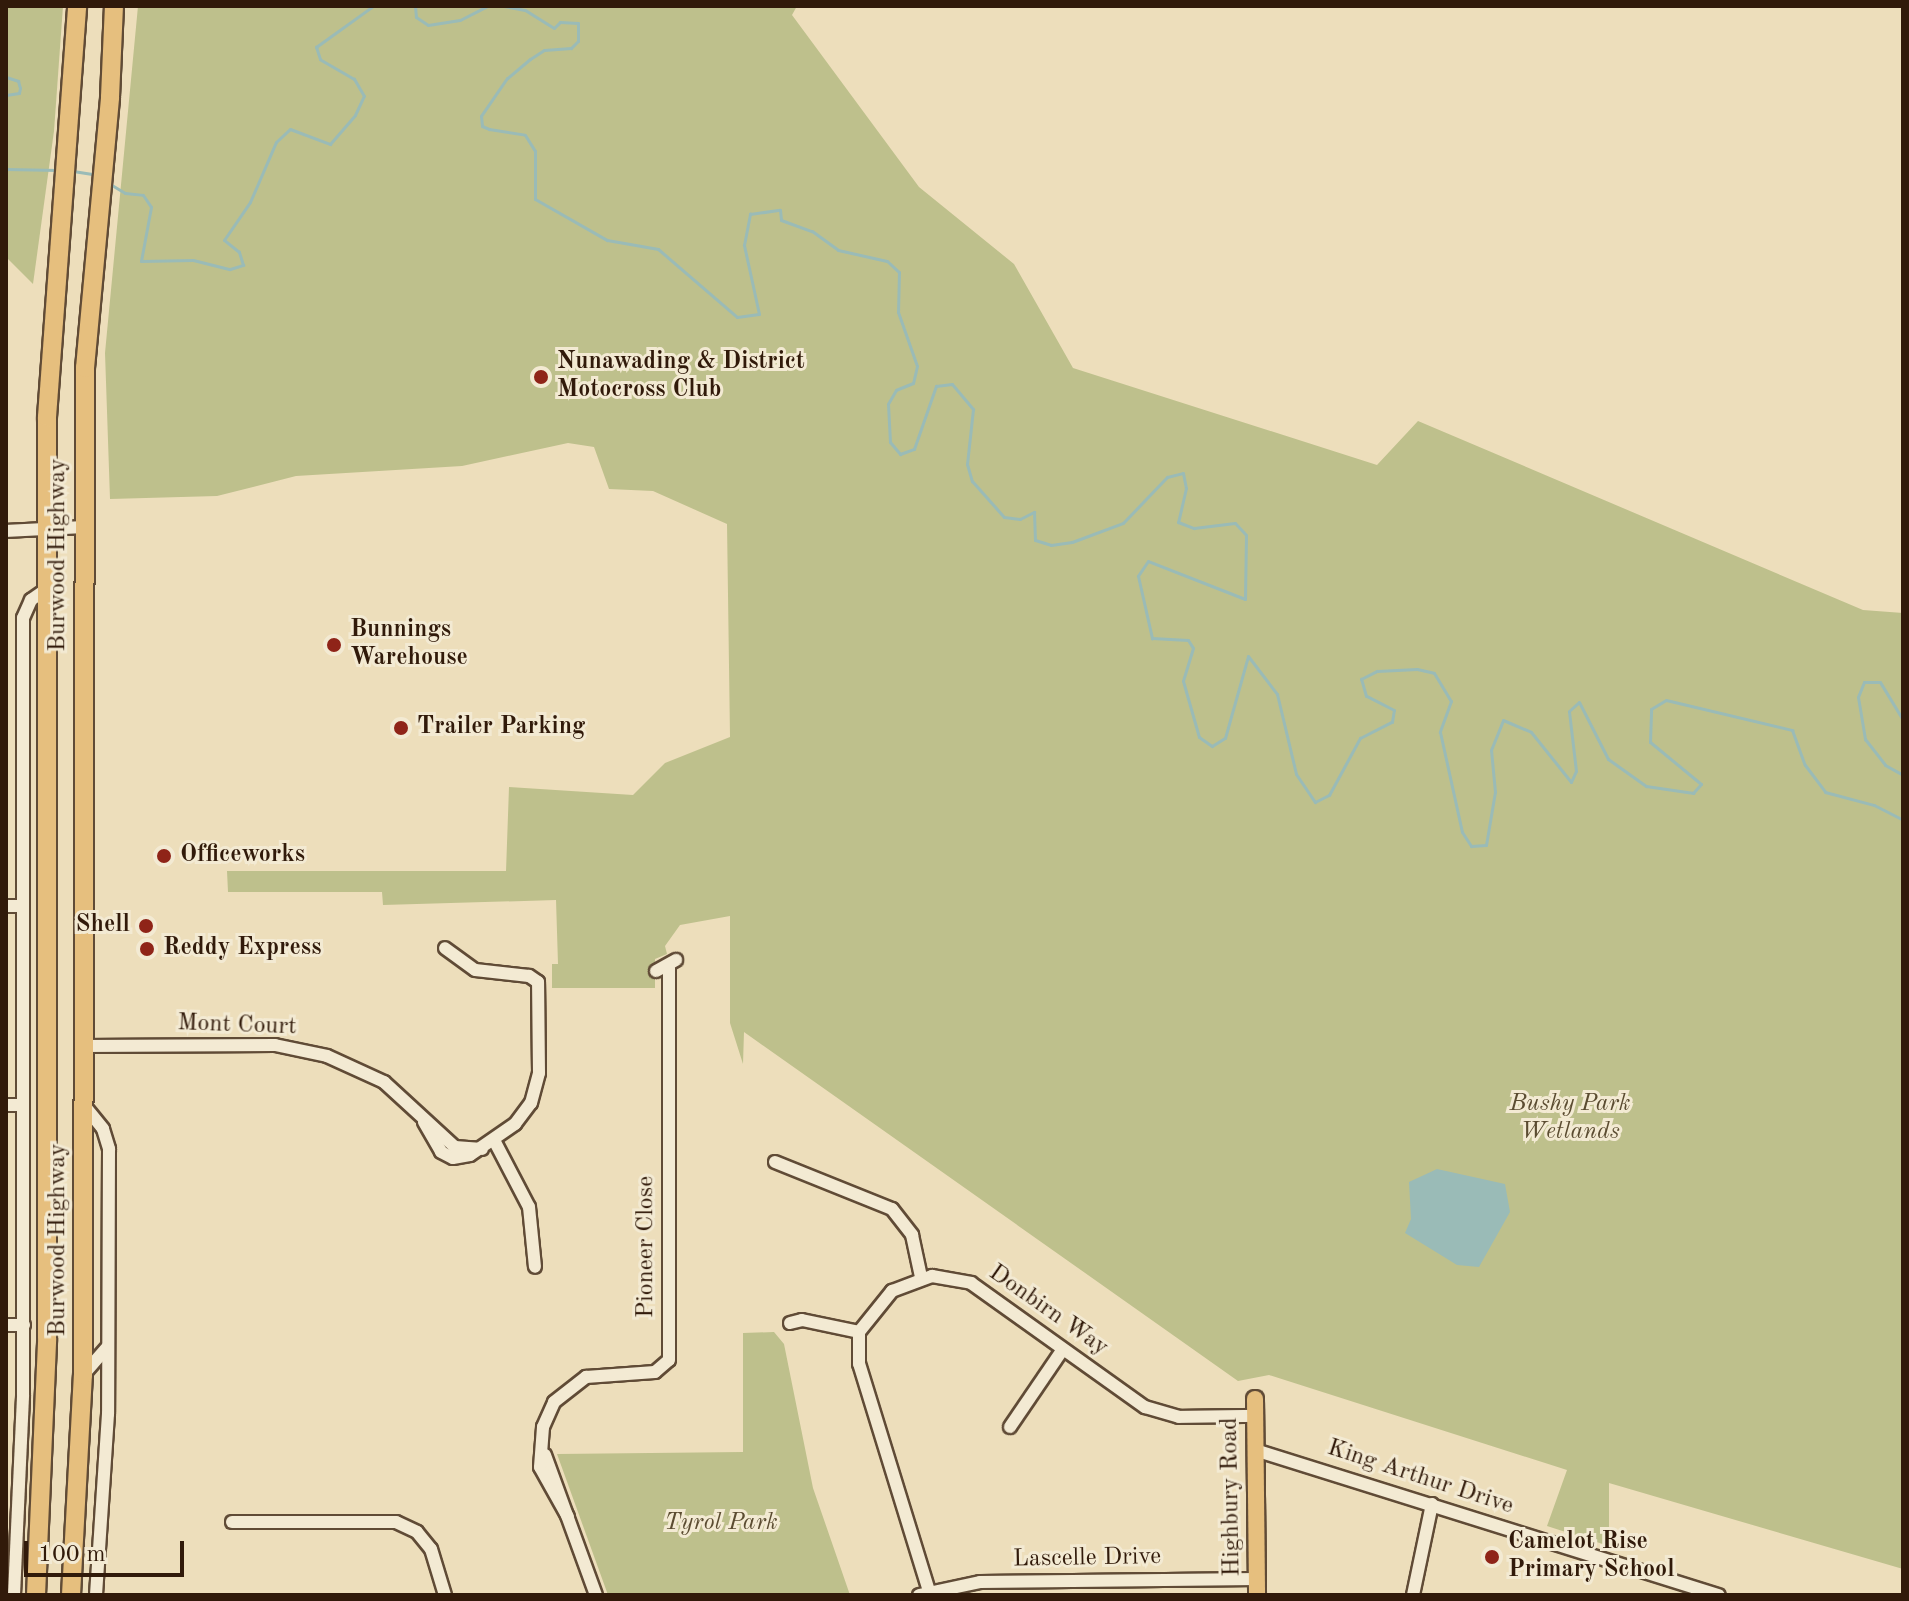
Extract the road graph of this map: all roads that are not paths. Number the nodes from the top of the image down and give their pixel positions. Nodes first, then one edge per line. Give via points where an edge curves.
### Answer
1 (77, 6) edge
2 (114, 6) edge
3 (83, 527) junction
4 (45, 530) junction
5 (6, 531) edge
6 (44, 591) junction
7 (6, 906) edge
8 (23, 906) junction
9 (445, 948) dead end
10 (667, 966) dead end
11 (84, 1046) junction
12 (83, 1104) junction
13 (6, 1105) edge
14 (23, 1105) junction
15 (495, 1142) junction
16 (775, 1162) dead end
17 (23, 1224) junction
18 (47, 1224) junction
19 (535, 1267) dead end
20 (921, 1277) junction
21 (790, 1323) dead end
22 (6, 1325) edge
23 (24, 1325) junction
24 (859, 1332) junction
25 (108, 1346) junction
26 (1063, 1349) junction
27 (83, 1375) junction
28 (1255, 1399) dead end
29 (1255, 1416) junction
30 (1010, 1427) dead end
31 (1255, 1459) junction
32 (1432, 1504) junction
33 (232, 1522) dead end
34 (1257, 1587) edge
35 (14, 1588) edge
36 (1089, 1588) edge
37 (1690, 1591) edge
38 (924, 1593) edge
39 (28, 1595) edge
40 (36, 1595) edge
41 (71, 1595) edge
42 (96, 1595) edge
43 (445, 1595) edge
44 (596, 1595) edge
45 (1413, 1595) edge
46 (1719, 1595) edge

1 - 4 highway, Burwood Highway via 48,368
2 - 3 highway, Burwood Highway via 85,368
3 - 4 street
3 - 11 highway, Burwood Highway
4 - 5 street
4 - 6 highway, Burwood Highway
6 - 8 street, Burwood Highway via 31,600 23,618
6 - 18 highway, Burwood Highway
7 - 8 street
8 - 14 street, Burwood Highway
9 - 15 street, Mont Court via 464,952 485,974 529,976 540,990 535,1090 515,1124
10 - 44 street, Pioneer Close via 669,1360 655,1372 600,1373 577,1381 554,1402 542,1436 542,1475 568,1517
11 - 12 highway, Burwood Highway
11 - 15 street, Mont Court via 296,1048 361,1069 419,1112 447,1157
12 - 25 street, Burwood Highway via 103,1129 109,1149
12 - 27 highway, Burwood Highway
13 - 14 street
14 - 17 street, Burwood Highway
15 - 19 street via 529,1207
16 - 20 street via 892,1209 912,1235
17 - 18 street
17 - 23 street, Burwood Highway
18 - 40 highway, Burwood Highway
20 - 24 street via 892,1291
20 - 26 street, Donbirn Way via 971,1283
21 - 24 street via 802,1320
22 - 23 street
23 - 35 street, Burwood Highway
24 - 38 street via 859,1364
25 - 27 street, Burwood Highway
25 - 42 street, Burwood Highway
26 - 29 street, Donbirn Way via 1161,1414
26 - 30 street
27 - 41 highway, Burwood Highway
28 - 29 main road, Highbury Road
29 - 31 main road, Highbury Road
31 - 32 street, King Arthur Drive via 1291,1460
31 - 34 main road, Highbury Road
32 - 37 street, King Arthur Drive
32 - 45 street
33 - 43 street via 396,1522 417,1532 431,1549
34 - 36 street, Lascelle Drive
35 - 39 street
36 - 38 street, Lascelle Drive via 980,1582
37 - 46 street, King Arthur Drive

